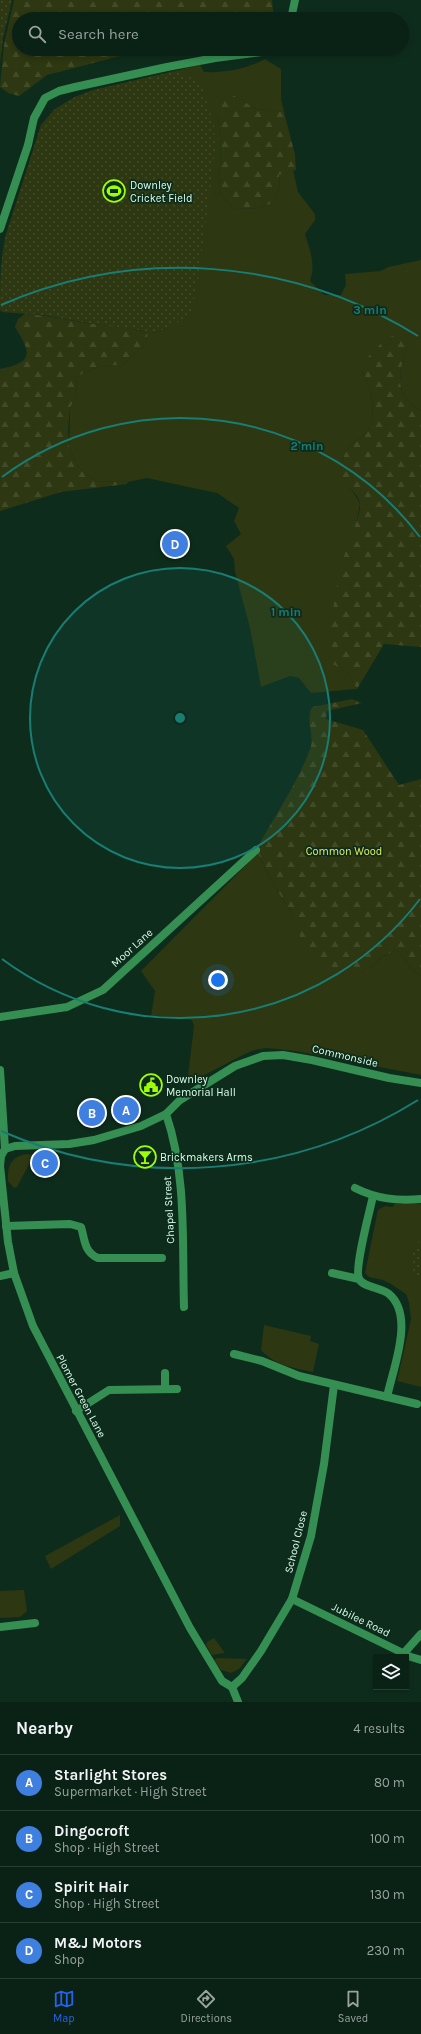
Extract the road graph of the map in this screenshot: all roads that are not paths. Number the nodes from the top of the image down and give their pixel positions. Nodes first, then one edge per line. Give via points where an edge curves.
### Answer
1 (295, 0) edge
2 (292, 12) edge
3 (231, 56) edge
4 (0, 230) edge
5 (256, 850) dead end
6 (0, 1017) edge
7 (0, 1070) edge
8 (421, 1083) edge
9 (166, 1114) junction
10 (2, 1154) edge
11 (355, 1188) dead end
12 (373, 1196) junction
13 (421, 1199) edge
14 (6, 1226) junction
15 (162, 1258) dead end
16 (14, 1273) junction
17 (332, 1273) dead end
18 (0, 1276) edge
19 (359, 1279) junction
20 (184, 1307) dead end
21 (234, 1354) dead end
22 (165, 1372) dead end
23 (334, 1385) junction
24 (165, 1389) junction
25 (177, 1389) dead end
26 (387, 1397) junction
27 (417, 1404) dead end
28 (76, 1411) junction
29 (292, 1599) junction
30 (35, 1623) dead end
31 (0, 1627) edge
32 (421, 1634) edge
33 (404, 1653) junction
34 (421, 1660) edge
35 (232, 1687) junction
36 (238, 1702) edge

1 - 2 street
3 - 4 street via 167,66 70,88 45,98 34,118 28,145
5 - 6 street, Moor Lane via 103,990 67,1007
7 - 10 street, Plomer Green Lane
8 - 9 street, Commonside via 283,1055 263,1056 235,1066 180,1100
9 - 10 street, Commonside via 141,1126 94,1140 48,1146 15,1146
9 - 20 street, Chapel Street via 174,1136 178,1171
10 - 14 street, Plomer Green Lane
11 - 12 street
12 - 13 street via 393,1200
12 - 19 street via 359,1263
14 - 15 street via 70,1224 81,1227 90,1255 98,1258
14 - 16 street, Plomer Green Lane
16 - 18 street
16 - 28 street, Plomer Green Lane via 33,1326
17 - 19 street
19 - 26 street via 363,1284 387,1292 395,1299 402,1318 401,1338
21 - 23 street
22 - 24 street
23 - 26 street
23 - 29 street, School Close via 324,1464 310,1536
24 - 25 street
24 - 28 street via 109,1390
26 - 27 street
28 - 35 street, Plomer Green Lane via 211,1666 222,1681
29 - 33 street, Jubilee Road
29 - 35 street, School Close via 261,1651 242,1678
30 - 31 street
32 - 33 street
33 - 34 street, Jubilee Road
35 - 36 street, Plomer Green Lane

